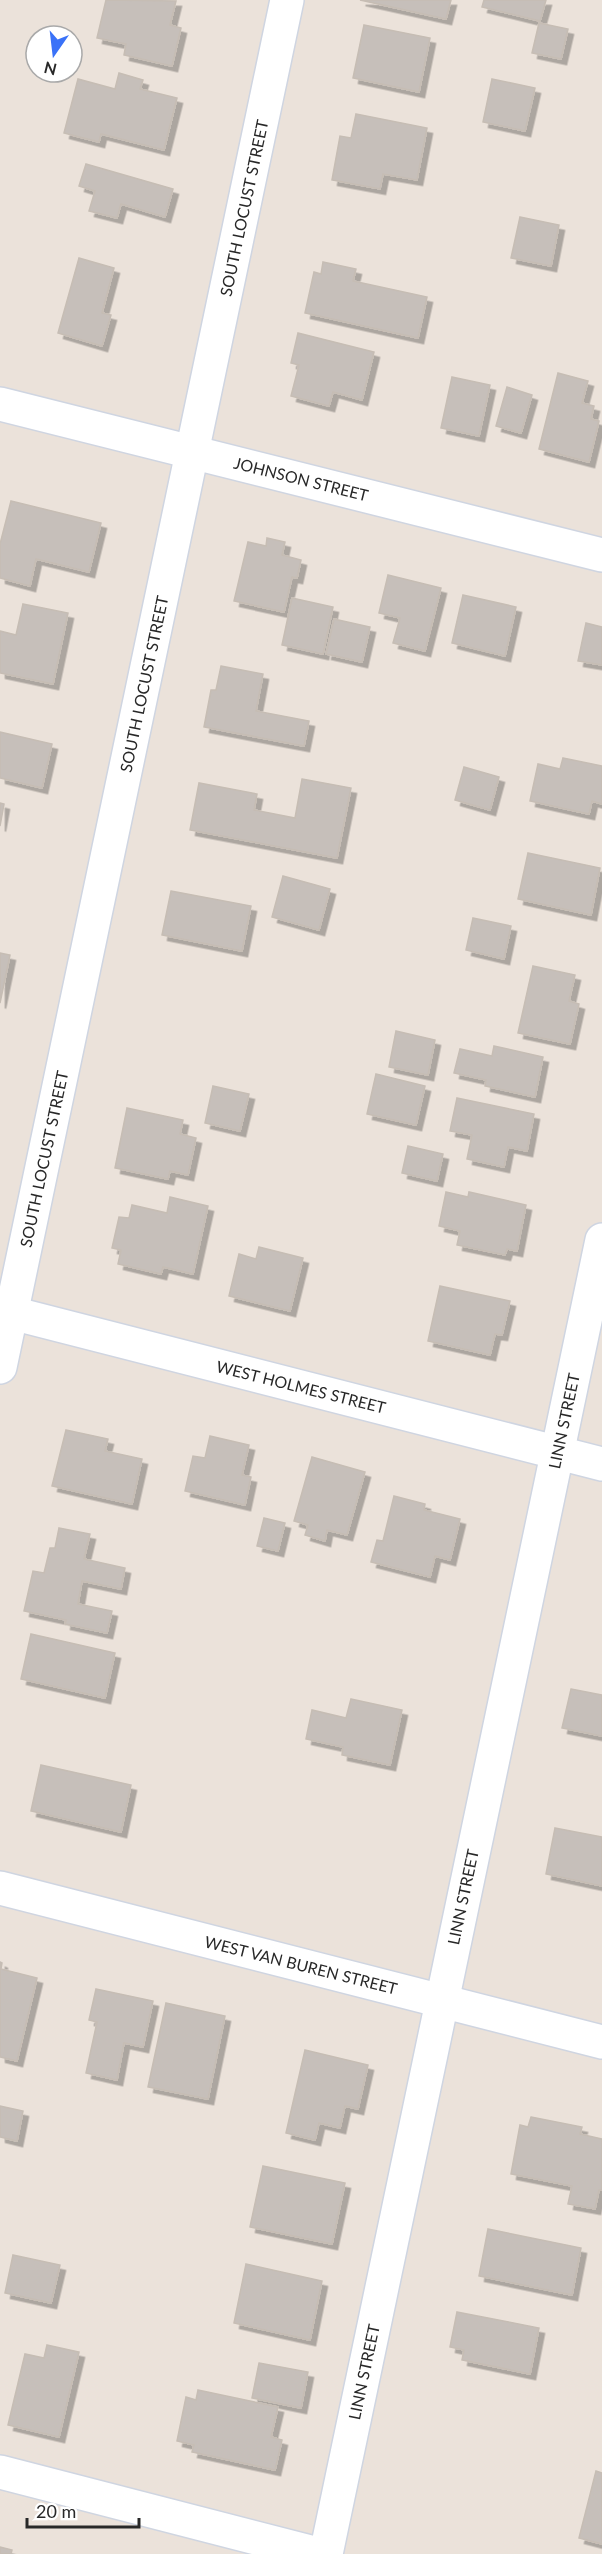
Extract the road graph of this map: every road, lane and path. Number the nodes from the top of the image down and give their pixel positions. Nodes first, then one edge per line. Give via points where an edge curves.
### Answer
1 (287, 0) edge
2 (0, 404) edge
3 (193, 452) junction
4 (602, 555) edge
5 (602, 1240) edge
6 (6, 1312) edge
7 (0, 1367) edge
8 (557, 1452) junction
9 (602, 1464) edge
10 (0, 1888) edge
11 (441, 2002) junction
12 (602, 2042) edge
13 (0, 2472) edge
14 (318, 2554) edge
15 (326, 2554) edge

1 - 3 street, SOUTH LOCUST STREET
2 - 3 street, JOHNSON STREET
3 - 4 street, JOHNSON STREET
3 - 6 street, SOUTH LOCUST STREET
5 - 8 street, LINN STREET
6 - 7 street, SOUTH LOCUST STREET
6 - 8 street, WEST HOLMES STREET
8 - 9 street, WEST HOLMES STREET
8 - 11 street, LINN STREET
10 - 11 street, WEST VAN BUREN STREET
11 - 12 street, WEST VAN BUREN STREET
11 - 15 street, LINN STREET
13 - 14 street

